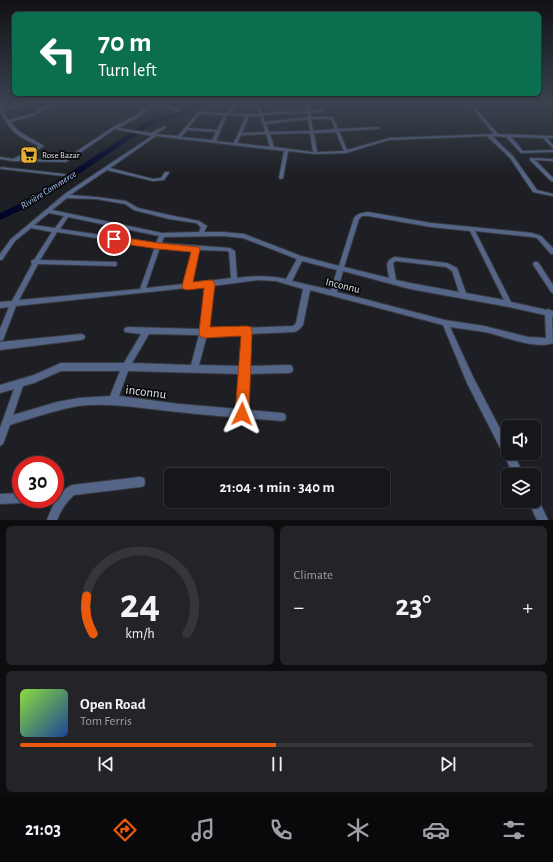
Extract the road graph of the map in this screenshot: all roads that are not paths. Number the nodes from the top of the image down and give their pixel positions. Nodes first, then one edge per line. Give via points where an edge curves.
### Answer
1 (14, 127) edge
2 (165, 127) dead end
3 (220, 127) edge
4 (243, 127) edge
5 (265, 127) edge
6 (311, 127) edge
7 (489, 127) edge
8 (114, 128) joint
9 (377, 128) dead end
10 (186, 129) joint
11 (337, 130) junction
12 (218, 131) junction
13 (312, 132) junction
14 (152, 134) junction
15 (240, 134) junction
16 (267, 134) junction
17 (488, 135) junction
18 (496, 135) junction
19 (507, 136) junction
20 (179, 137) junction
21 (544, 137) junction
22 (553, 137) edge
23 (213, 142) junction
24 (235, 144) junction
25 (553, 147) edge
26 (273, 149) junction
27 (286, 151) junction
28 (346, 152) junction
29 (522, 152) junction
30 (553, 152) edge
31 (315, 153) junction
32 (0, 158) edge
33 (531, 159) junction
34 (13, 160) junction
35 (553, 160) edge
36 (106, 168) junction
37 (2, 169) edge
38 (167, 173) dead end
39 (64, 175) dead end
40 (281, 178) dead end
41 (553, 180) edge
42 (553, 194) edge
43 (66, 196) junction
44 (48, 211) junction
45 (67, 215) junction
46 (30, 226) junction
47 (56, 230) junction
48 (472, 230) junction
49 (201, 234) junction
50 (162, 235) junction
51 (158, 246) junction
52 (196, 249) junction
53 (2, 251) edge
54 (553, 252) edge
55 (0, 258) edge
56 (300, 258) junction
57 (34, 262) junction
58 (114, 264) dead end
59 (536, 264) dead end
60 (340, 268) junction
61 (234, 281) junction
62 (288, 282) junction
63 (393, 282) junction
64 (210, 284) junction
65 (187, 286) junction
66 (307, 287) junction
67 (553, 290) edge
68 (142, 292) junction
69 (333, 293) junction
70 (463, 295) junction
71 (13, 303) junction
72 (509, 304) junction
73 (0, 305) edge
74 (550, 313) edge
75 (445, 323) junction
76 (128, 330) dead end
77 (147, 330) junction
78 (247, 331) junction
79 (204, 332) junction
80 (81, 337) dead end
81 (0, 338) edge
82 (0, 346) edge
83 (126, 367) junction
84 (194, 369) junction
85 (289, 369) dead end
86 (244, 370) junction
87 (20, 383) junction
88 (0, 389) edge
89 (113, 400) junction
90 (242, 414) junction
91 (282, 417) dead end
92 (8, 421) junction
93 (0, 441) edge
94 (515, 468) edge
95 (140, 482) dead end
96 (64, 494) edge
97 (12, 498) edge
98 (0, 499) edge
99 (56, 508) edge
100 (536, 508) edge
101 (52, 520) edge
102 (543, 520) edge

1 - 34 street via 21,135 42,146
2 - 14 street
3 - 12 street
4 - 15 street
5 - 16 street
6 - 13 street
7 - 18 street
8 - 14 street
8 - 34 street via 65,161
9 - 11 street
10 - 12 street
10 - 20 street
11 - 13 street
11 - 28 street
12 - 23 street
13 - 16 street
13 - 31 street
14 - 20 street
14 - 36 street
15 - 16 street
15 - 24 street
16 - 26 street
17 - 18 street
17 - 28 street via 389,139
17 - 42 street via 512,157 535,191
18 - 19 street
19 - 21 street
19 - 29 street
20 - 23 street
21 - 22 street
21 - 25 street
23 - 24 street
24 - 26 street
26 - 27 street
27 - 31 street
27 - 40 street
28 - 31 street
29 - 30 street
29 - 33 street
32 - 34 street
33 - 35 street
33 - 41 street
34 - 37 street
36 - 38 street via 153,180 162,179
36 - 43 street
37 - 39 street
43 - 44 street
43 - 49 street via 126,203 136,209 197,222 204,226
44 - 45 street
44 - 46 street
45 - 47 street
45 - 50 street
46 - 47 street
46 - 53 street
47 - 51 street
47 - 57 street
48 - 54 street via 539,237
48 - 60 street via 368,214 360,215
48 - 72 street
49 - 50 street
49 - 56 street via 244,236
50 - 51 street
51 - 52 street
51 - 68 street
52 - 61 street via 231,250
52 - 65 street
53 - 55 street
56 - 60 street
56 - 62 street
57 - 58 street
57 - 71 street
59 - 67 street
60 - 63 street
60 - 69 street
61 - 62 street, Inconnu via 257,278
61 - 64 street, Inconnu
62 - 66 street, Inconnu
63 - 70 street
63 - 70 street via 391,260 447,265 455,270
64 - 65 street, Inconnu
64 - 79 street
65 - 68 street, Inconnu
66 - 69 street, Inconnu
66 - 78 street via 297,327
68 - 71 street, Inconnu
69 - 75 street, Inconnu
70 - 72 street
71 - 73 street, Inconnu
71 - 81 street
72 - 74 street
74 - 75 street, Inconnu via 550,341 545,342
75 - 94 street via 470,380
76 - 77 street
77 - 79 street
77 - 83 street
78 - 79 street
78 - 86 street
79 - 84 street
80 - 82 street
83 - 84 street, inconnu
83 - 87 street, inconnu via 61,367
83 - 89 street
84 - 86 street, inconnu
85 - 86 street, inconnu
86 - 90 street
87 - 88 street, inconnu
87 - 92 street
89 - 90 street, inconnu
89 - 92 street, inconnu via 57,406
90 - 91 street, inconnu
92 - 93 street
95 - 96 street via 72,490
97 - 98 street
99 - 101 street
100 - 102 street

